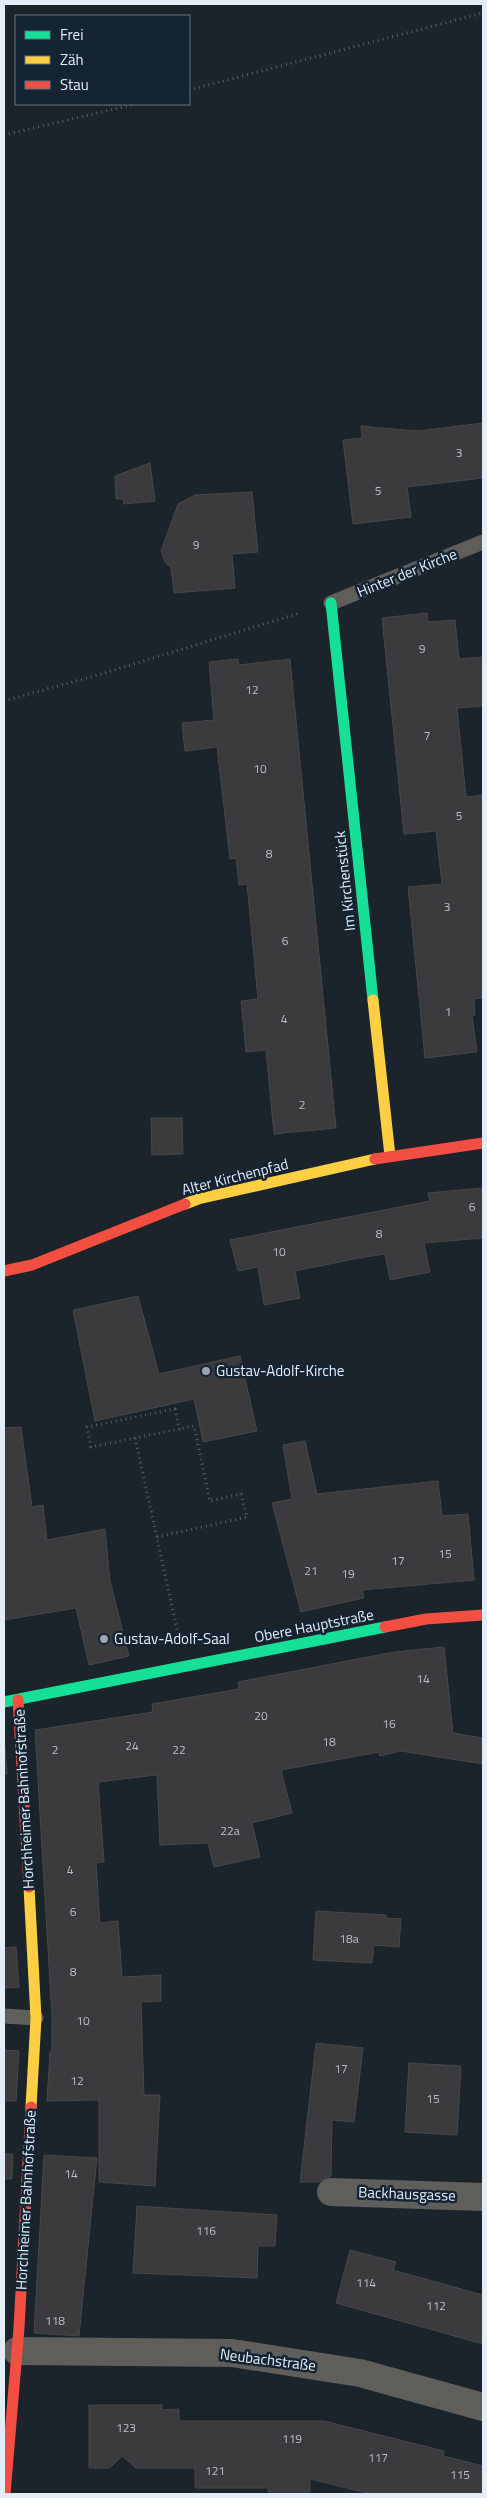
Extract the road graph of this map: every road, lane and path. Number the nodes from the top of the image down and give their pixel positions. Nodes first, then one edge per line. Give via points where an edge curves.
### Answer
1 (483, 13) edge
2 (190, 90) edge
3 (132, 105) edge
4 (4, 135) edge
5 (483, 542) edge
6 (331, 603) junction
7 (4, 701) edge
8 (483, 1143) edge
9 (390, 1156) junction
10 (4, 1271) edge
11 (130, 1413) dead end
12 (131, 1417) junction
13 (179, 1430) junction
14 (136, 1438) junction
15 (157, 1537) junction
16 (483, 1616) edge
17 (178, 1635) dead end
18 (18, 1700) junction
19 (4, 1702) edge
20 (4, 2016) edge
21 (36, 2018) junction
22 (331, 2192) dead end
23 (483, 2196) edge
24 (17, 2351) junction
25 (9, 2381) edge
26 (483, 2407) edge
27 (5, 2494) edge

1 - 2 path
3 - 4 path
5 - 6 lane, Hinter der Kirche
6 - 7 path
6 - 9 street, Im Kirchenstück
8 - 9 street, Alter Kirchenpfad
9 - 10 street, Alter Kirchenpfad via 198,1198 32,1265
11 - 12 path
12 - 13 path via 175,1409
12 - 14 path via 87,1426 91,1447
13 - 14 path
13 - 15 path via 194,1426 210,1500 241,1494 247,1517
14 - 15 path
15 - 17 path
16 - 18 street, Obere Hauptstraße via 426,1619
18 - 19 street, Obere Hauptstraße
18 - 21 street, Horchheimer Bahnhofstraße
20 - 21 lane
21 - 24 street, Horchheimer Bahnhofstraße
22 - 23 street, Backhausgasse
24 - 25 street, Horchheimer Bahnhofstraße
24 - 26 street, Neubachstraße via 232,2353 360,2373
25 - 27 street, Horchheimer Bahnhofstraße

